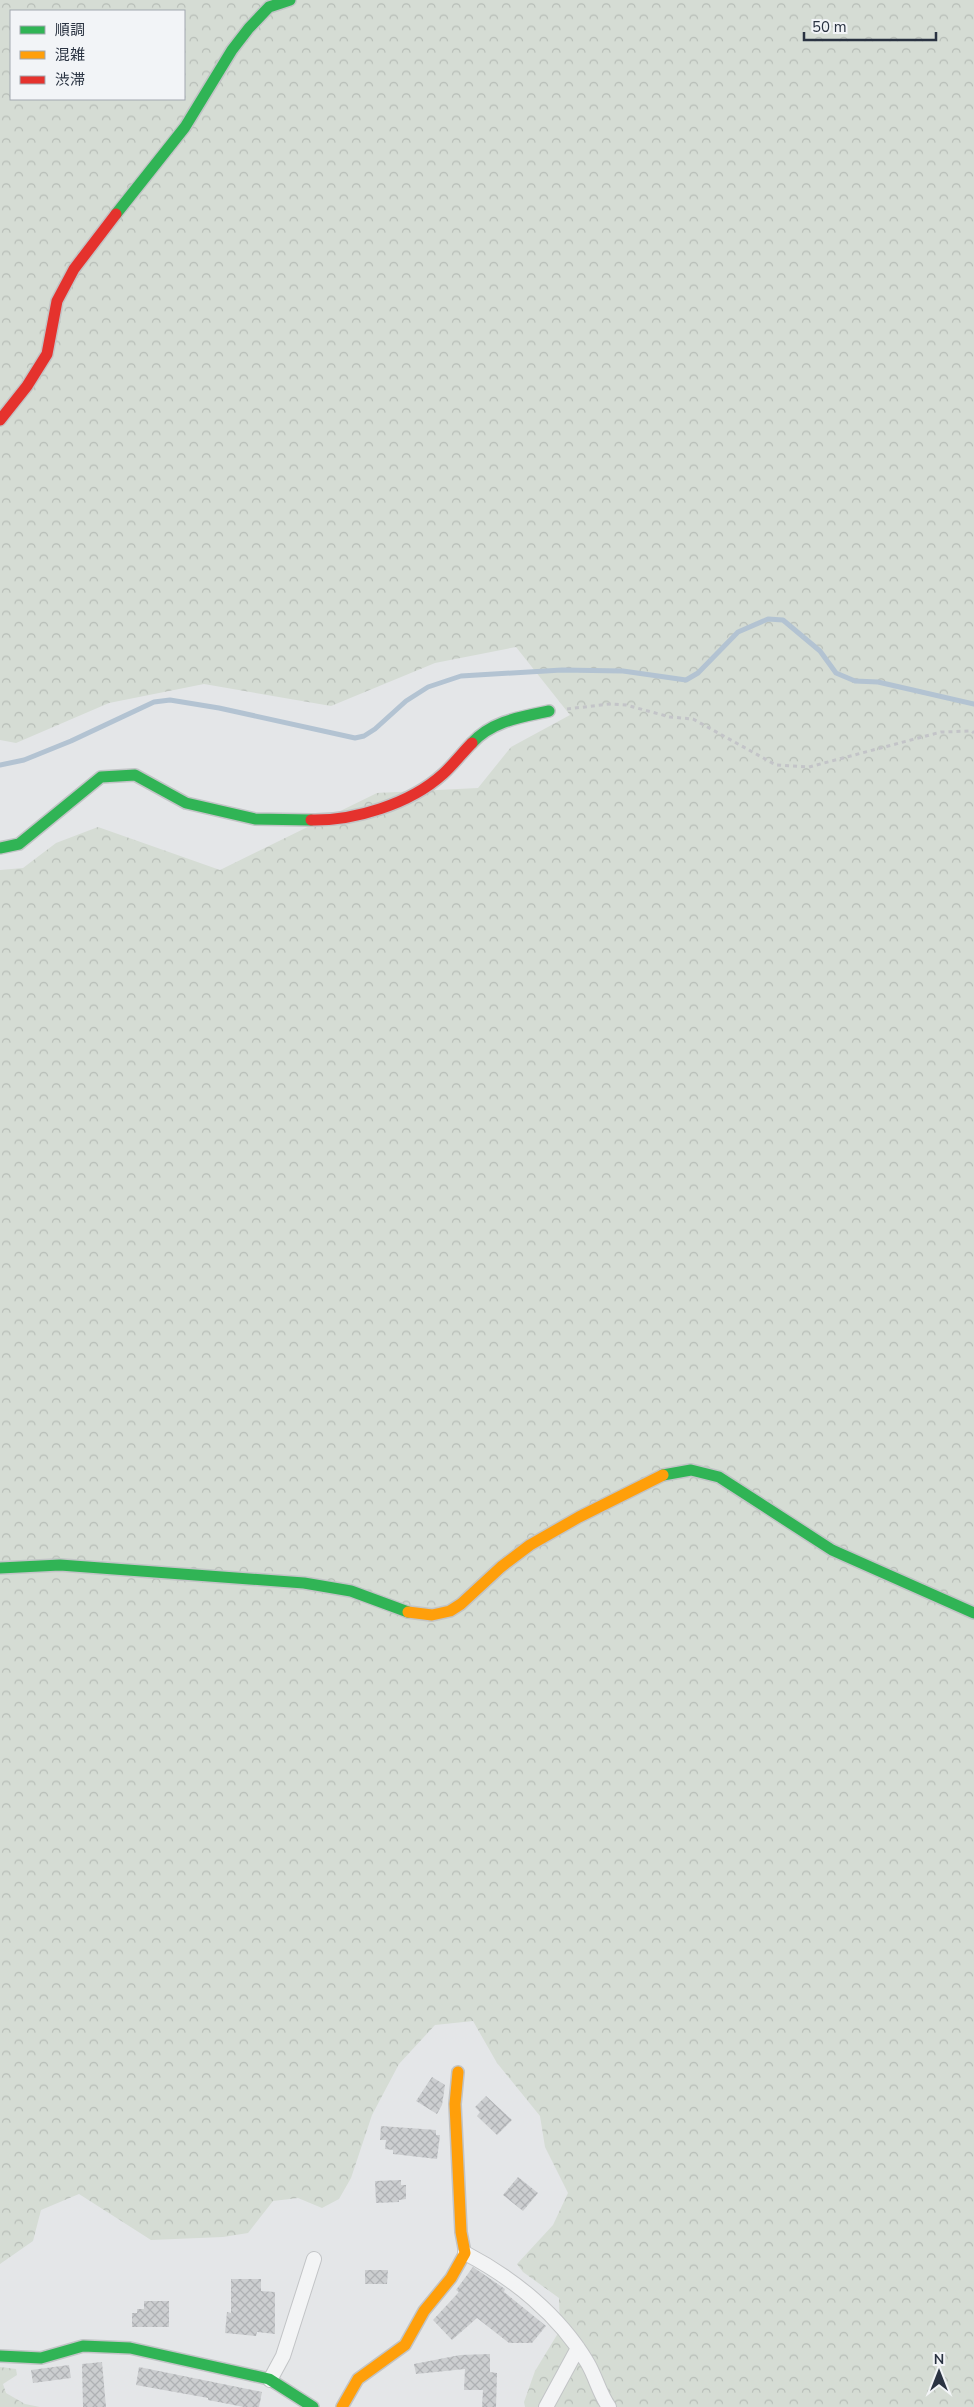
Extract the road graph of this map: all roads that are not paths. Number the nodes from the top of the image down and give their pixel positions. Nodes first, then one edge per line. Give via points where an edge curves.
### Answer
1 (290, 0) edge
2 (0, 420) edge
3 (549, 711) road end
4 (0, 848) edge
5 (0, 1568) edge
6 (974, 1613) edge
7 (458, 2072) dead end
8 (465, 2253) junction
9 (314, 2259) dead end
10 (578, 2348) junction
11 (0, 2356) edge
12 (270, 2380) junction
13 (313, 2407) edge
14 (342, 2407) edge
15 (546, 2407) edge
16 (609, 2407) edge

1 - 2 street via 269,8 249,28 185,127 74,269 58,301 47,354 28,386
3 - 4 street via 510,719 480,734 442,775 398,803 336,821 255,819 186,803 135,775 101,777 19,844
5 - 6 street via 60,1565 296,1583 367,1595 408,1611 433,1615 445,1613 463,1603 528,1546 572,1520 663,1475 688,1469 706,1470 719,1477 832,1550
7 - 8 street via 455,2104 461,2232
8 - 10 street via 486,2264 537,2303 566,2331
8 - 14 street via 404,2345 358,2379
9 - 12 street via 283,2356
10 - 15 street
10 - 16 street
11 - 12 street via 41,2358 83,2346 130,2348
12 - 13 street

